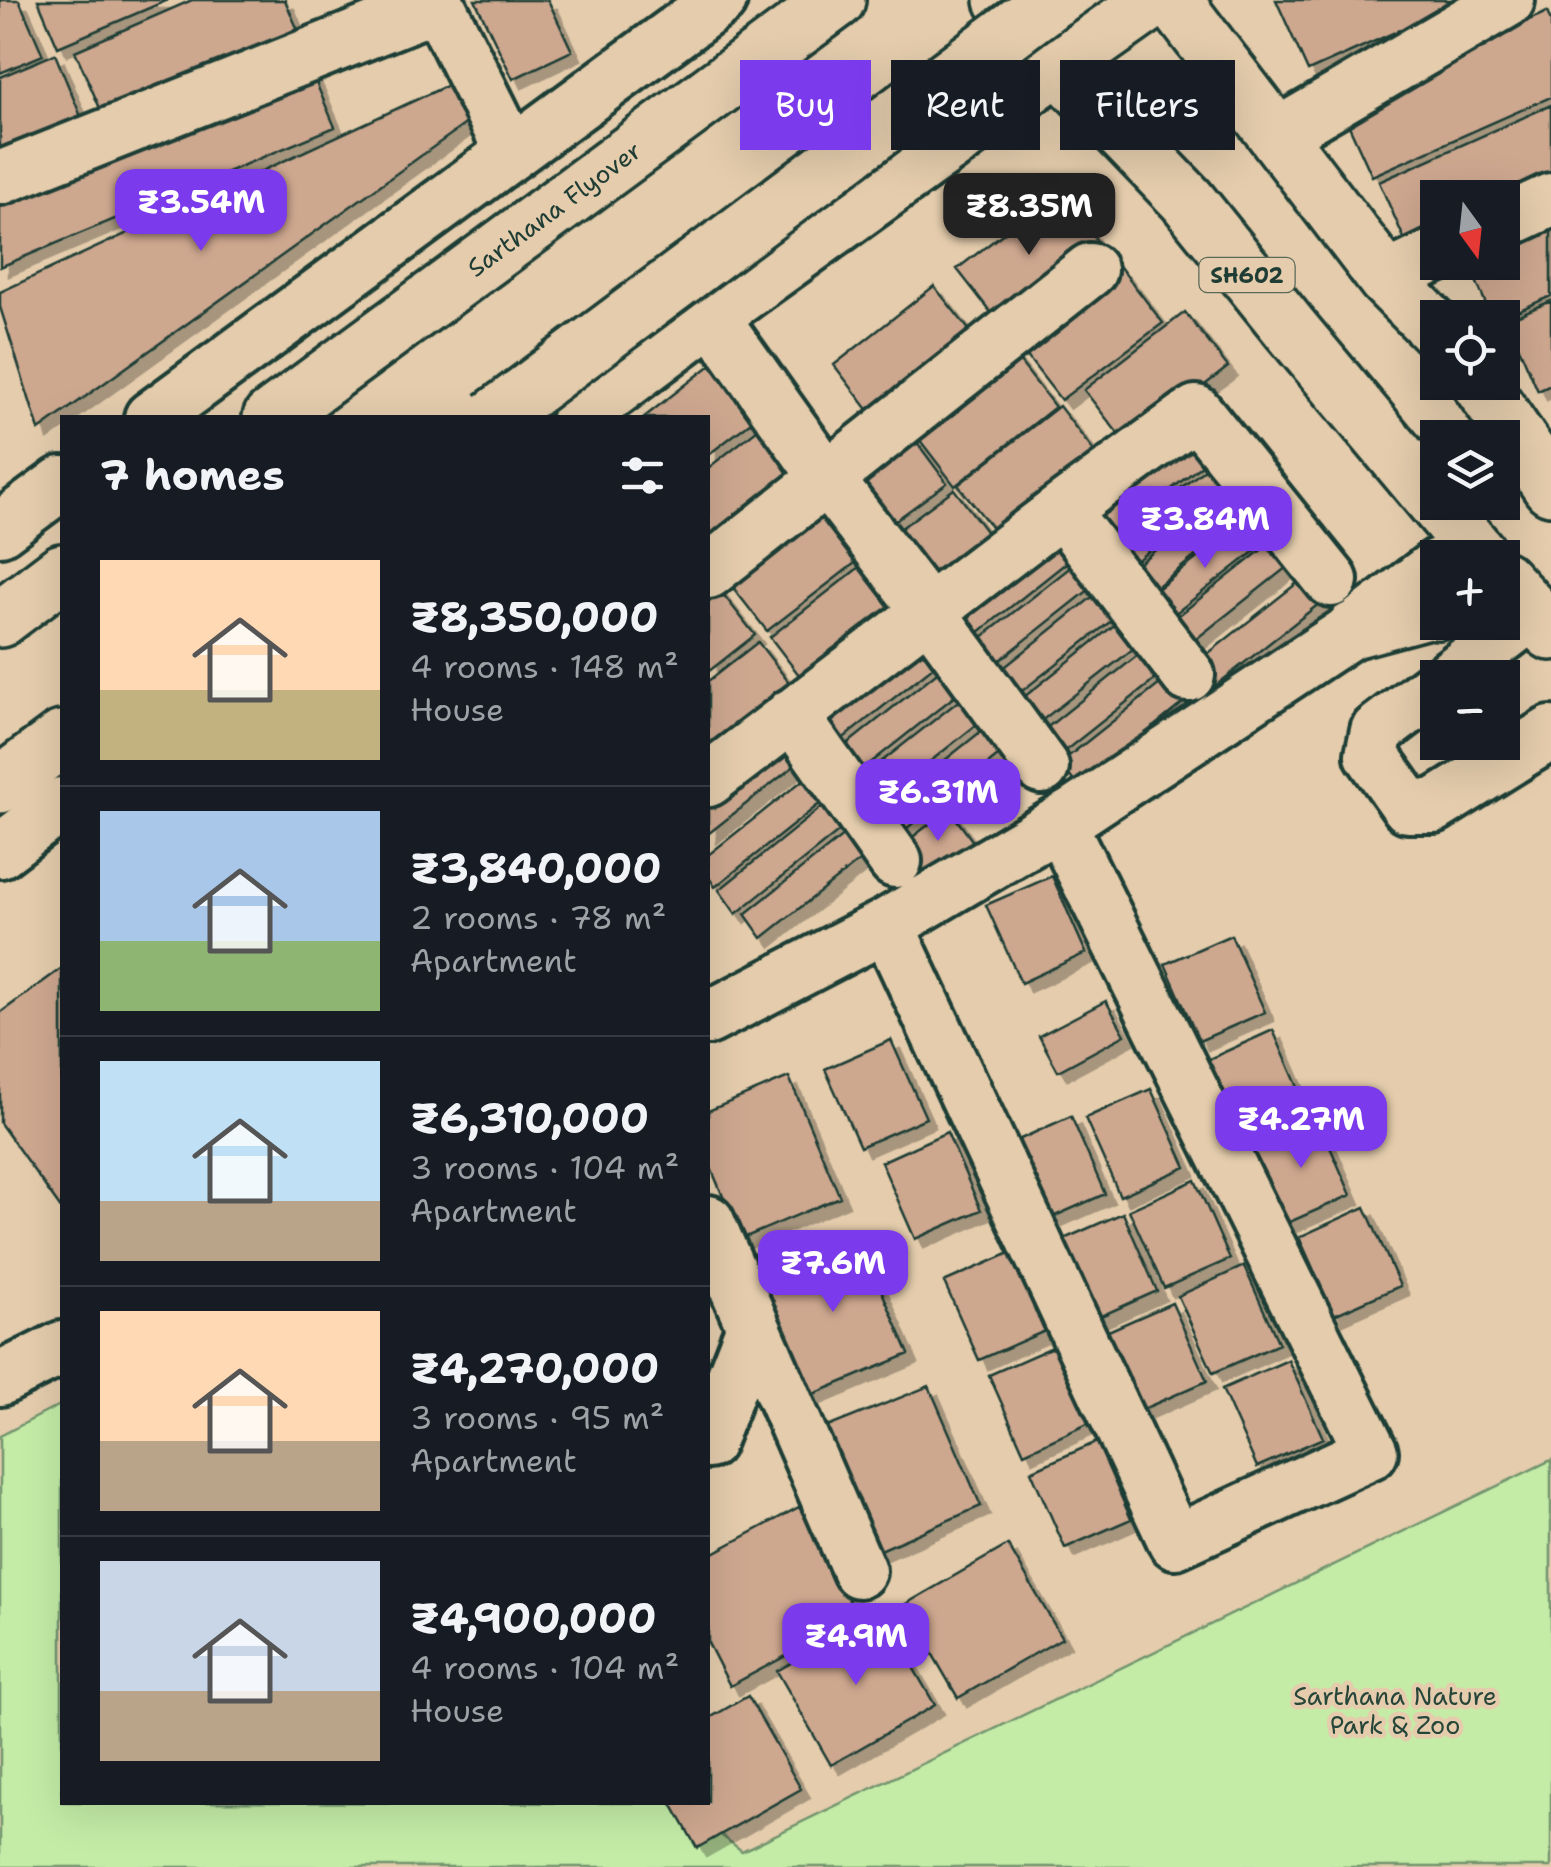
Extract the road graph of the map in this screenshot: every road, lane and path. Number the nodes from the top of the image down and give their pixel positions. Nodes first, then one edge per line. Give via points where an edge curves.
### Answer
1 (720, 0) edge
2 (837, 0) edge
3 (1003, 0) edge
4 (1052, 0) edge
5 (1154, 0) edge
6 (1173, 0) edge
7 (1508, 0) edge
8 (437, 2) edge
9 (1059, 68) junction
10 (1277, 135) junction
11 (512, 153) junction
12 (0, 178) edge
13 (1551, 200) edge
14 (1520, 215) edge
15 (1420, 263) edge
16 (1090, 270) dead end
17 (1386, 279) junction
18 (1420, 313) edge
19 (712, 317) junction
20 (1491, 400) edge
21 (155, 415) edge
22 (275, 415) edge
23 (497, 415) edge
24 (582, 415) edge
25 (827, 478) junction
26 (60, 484) edge
27 (1551, 486) edge
28 (1062, 510) junction
29 (0, 529) edge
30 (1457, 540) edge
31 (710, 570) edge
32 (60, 574) edge
33 (1330, 580) dead end
34 (1420, 611) edge
35 (929, 612) junction
36 (1420, 612) edge
37 (0, 619) edge
38 (1353, 630) junction
39 (1188, 675) dead end
40 (1420, 699) edge
41 (792, 714) junction
42 (1551, 733) edge
43 (60, 740) edge
44 (1520, 752) edge
45 (1508, 760) edge
46 (1042, 767) dead end
47 (710, 778) edge
48 (0, 785) edge
49 (60, 806) edge
50 (1060, 824) junction
51 (0, 851) edge
52 (894, 861) dead end
53 (887, 925) junction
54 (710, 1017) edge
55 (710, 1227) edge
56 (752, 1329) junction
57 (60, 1349) edge
58 (0, 1379) edge
59 (710, 1437) edge
60 (859, 1570) dead end

1 - 11 street
2 - 22 main road, Sarthana Flyover
3 - 9 main road, SH602
4 - 23 main road, bridge
5 - 9 main road
6 - 10 main road
7 - 10 street
8 - 11 street
8 - 12 street
9 - 19 street
9 - 30 main road, SH602 via 1187,200
10 - 17 main road
11 - 21 street
13 - 14 street
15 - 17 street
16 - 25 street
17 - 18 main road
19 - 24 street
19 - 25 street
20 - 27 main road
25 - 31 street
25 - 35 street
26 - 29 street
28 - 33 street via 1196,412
28 - 35 street
28 - 39 street
32 - 37 main road
34 - 38 street
35 - 41 street
35 - 46 street
36 - 38 main road
38 - 50 street
40 - 45 street via 1377,732 1372,755 1408,806 1434,806
41 - 47 street
41 - 52 street
42 - 44 street
43 - 48 main road
49 - 51 street
50 - 53 street
50 - 53 street via 1372,1452 1175,1542
53 - 54 street
55 - 56 street
56 - 59 street
56 - 60 street
57 - 58 street

